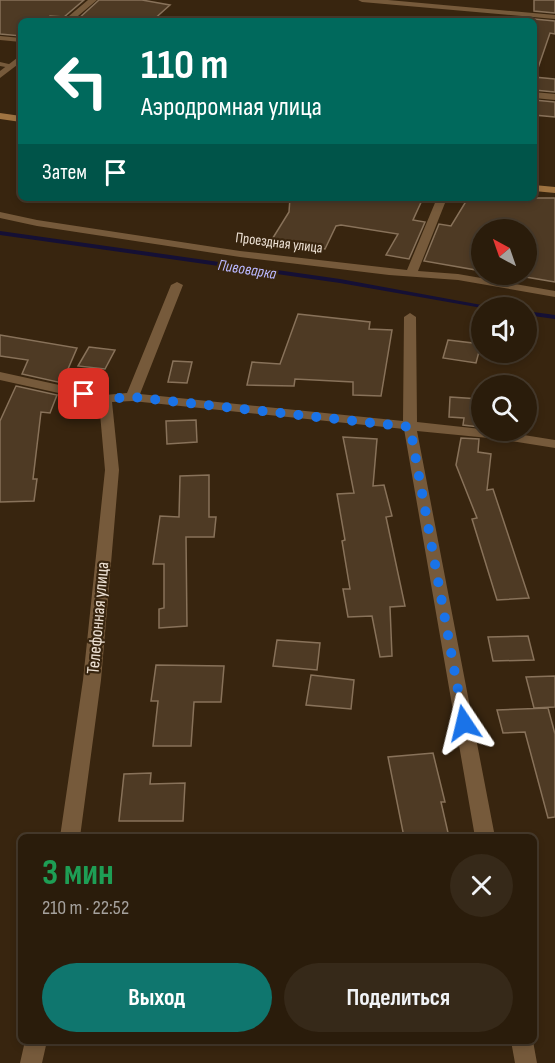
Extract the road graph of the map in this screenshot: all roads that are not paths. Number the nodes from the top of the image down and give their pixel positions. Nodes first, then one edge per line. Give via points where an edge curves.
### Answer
1 (93, 0) edge
2 (363, 0) edge
3 (513, 14) edge
4 (555, 17) edge
5 (71, 18) edge
6 (0, 38) edge
7 (18, 40) edge
8 (18, 60) edge
9 (0, 64) edge
10 (11, 66) junction
11 (0, 75) edge
12 (537, 95) edge
13 (555, 98) edge
14 (0, 116) edge
15 (18, 119) edge
16 (537, 188) edge
17 (555, 190) edge
18 (441, 201) edge
19 (0, 215) edge
20 (412, 272) junction
21 (177, 285) dead end
22 (555, 294) edge
23 (410, 316) dead end
24 (0, 376) edge
25 (132, 397) junction
26 (105, 399) junction
27 (410, 427) junction
28 (555, 444) edge
29 (70, 834) edge
30 (484, 834) edge
31 (35, 1044) edge
32 (523, 1044) edge
33 (31, 1063) edge
34 (526, 1063) edge

1 - 5 street
2 - 3 street
3 - 4 street
6 - 7 street
8 - 10 street
9 - 10 lane
10 - 11 street
12 - 13 street
14 - 15 street
16 - 17 street
18 - 20 street
19 - 20 street, Проездная улица via 240,254
20 - 22 street, Проездная улица
21 - 25 street
23 - 27 street
24 - 26 street
25 - 26 street
25 - 27 street
26 - 29 street, Телефонная улица via 112,470 92,680
27 - 28 street
27 - 30 street
31 - 33 street
32 - 34 street

